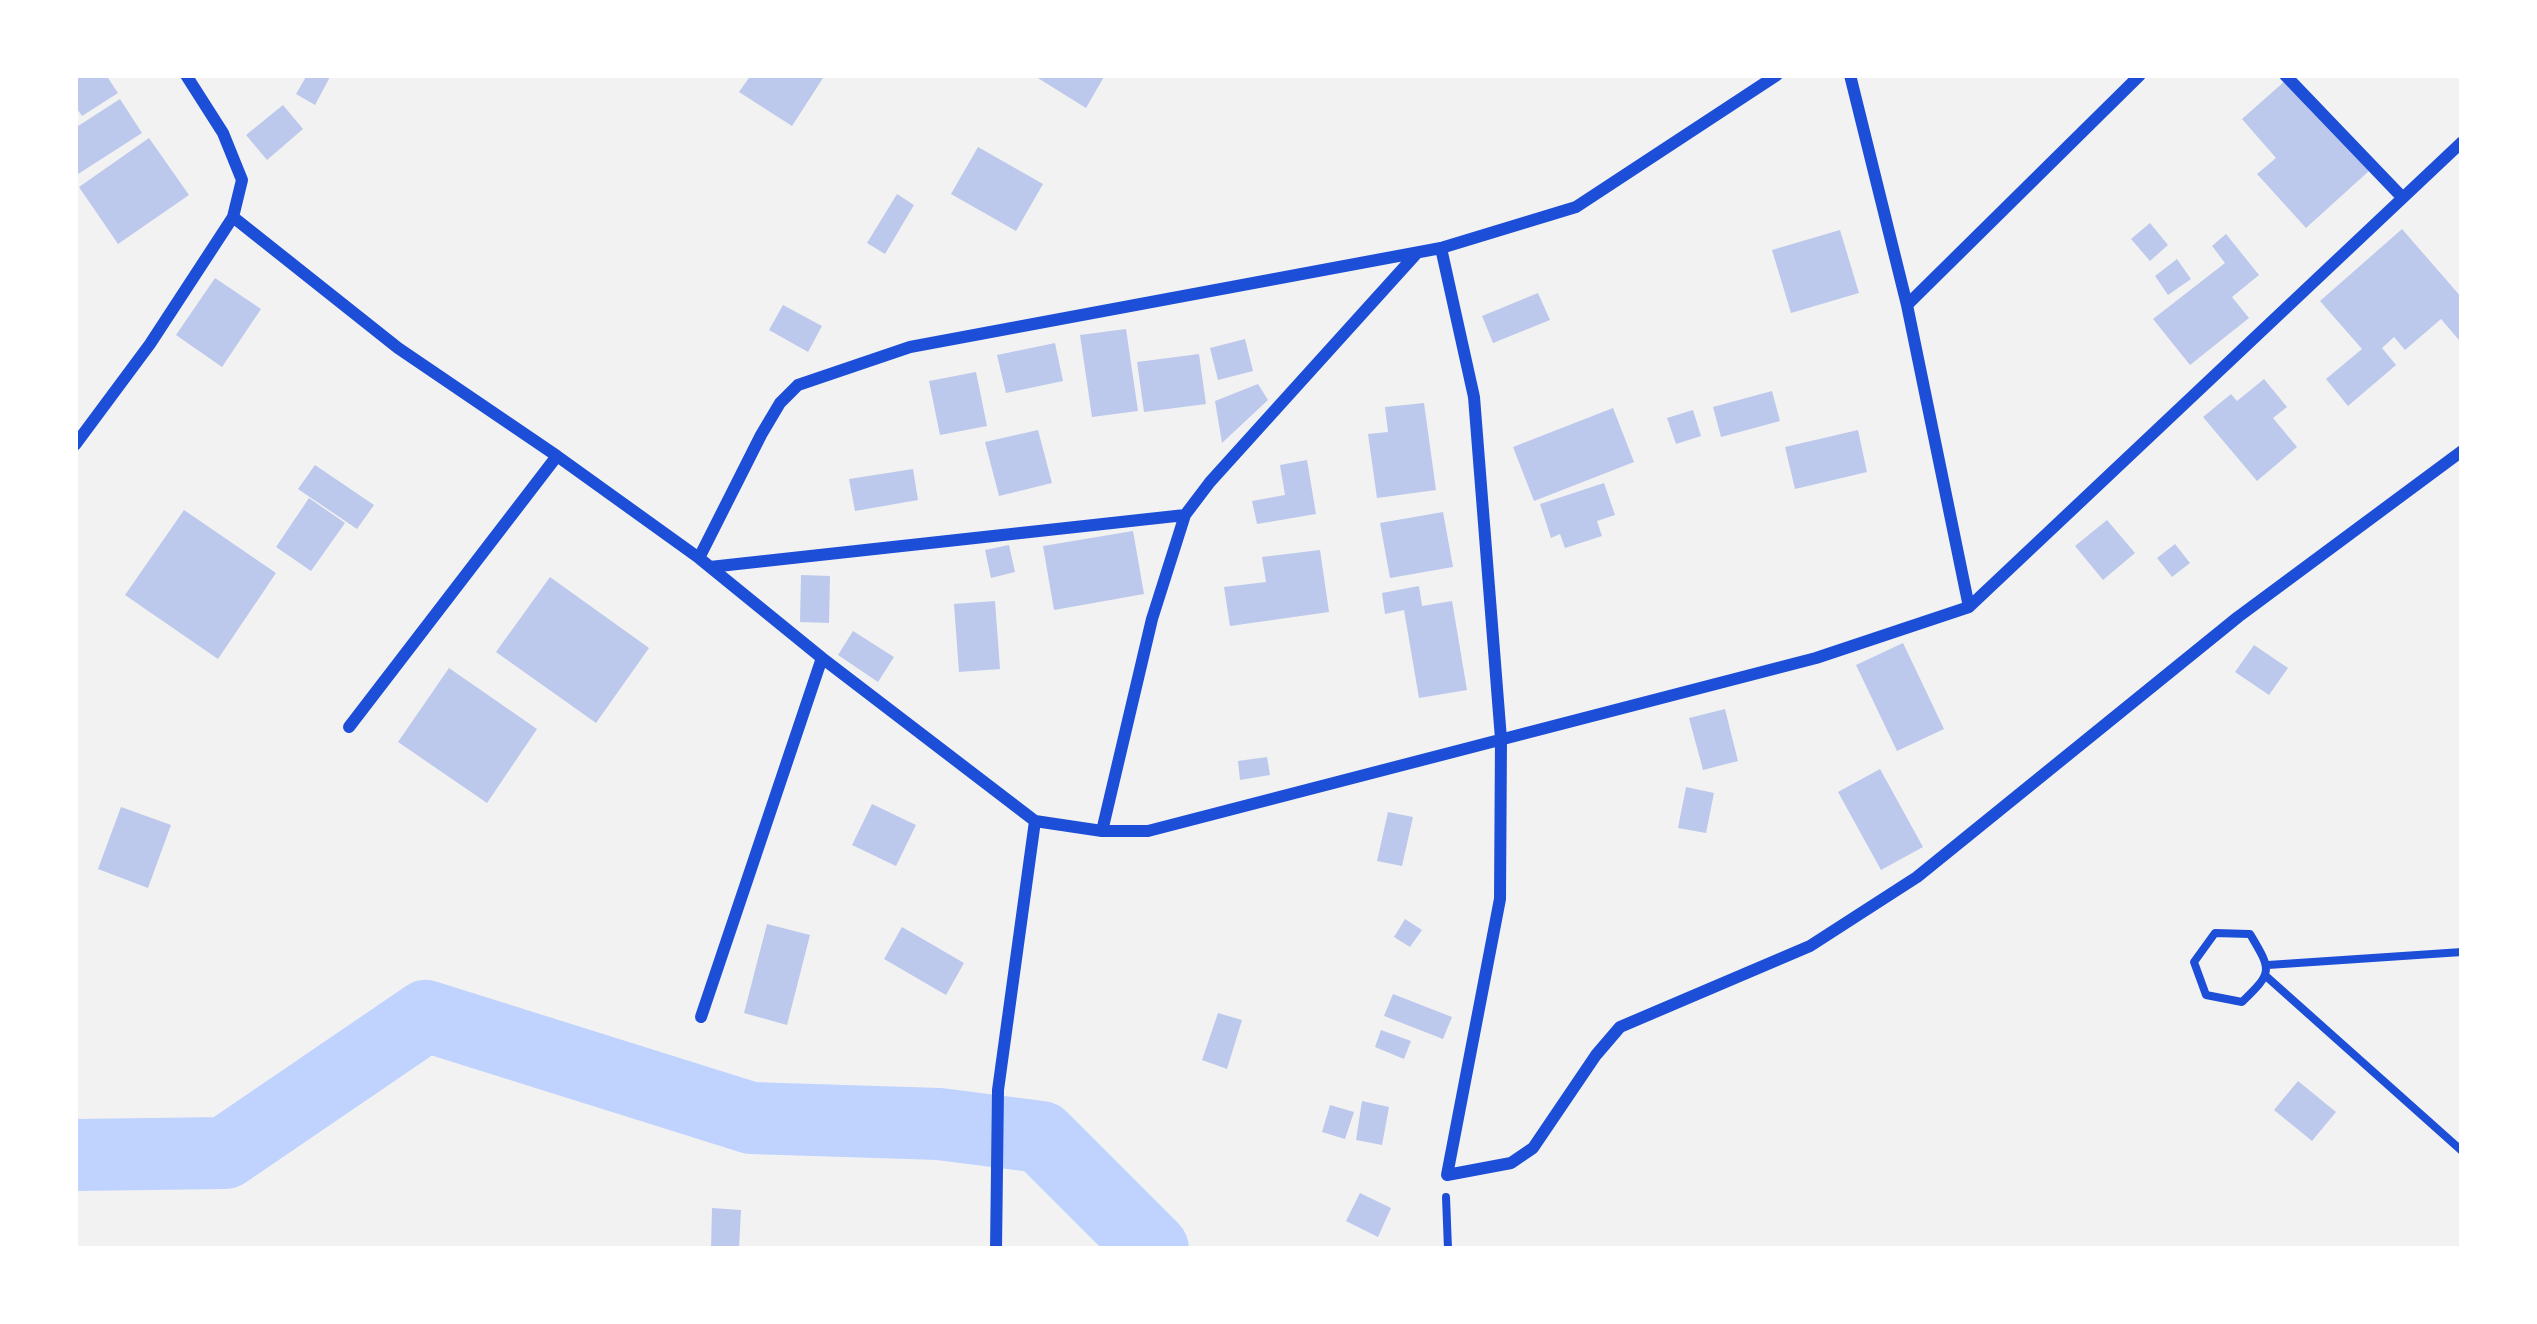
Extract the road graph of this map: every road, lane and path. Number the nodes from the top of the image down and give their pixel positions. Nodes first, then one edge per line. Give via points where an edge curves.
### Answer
1 (186, 75) edge
2 (1777, 75) edge
3 (1850, 75) edge
4 (2140, 75) edge
5 (2285, 75) edge
6 (2462, 142) edge
7 (2447, 156) junction
8 (2462, 161) edge
9 (2402, 196) junction
10 (233, 218) junction
11 (1441, 248) junction
12 (1418, 252) junction
13 (1907, 305) junction
14 (75, 445) edge
15 (2462, 452) edge
16 (557, 456) junction
17 (1185, 515) junction
18 (704, 562) junction
19 (1969, 607) junction
20 (822, 658) junction
21 (350, 727) dead end
22 (1502, 740) junction
23 (1035, 821) junction
24 (1102, 830) junction
25 (2462, 952) edge
26 (2269, 965) junction
27 (2267, 977) junction
28 (701, 1017) dead end
29 (2462, 1151) edge
30 (1447, 1174) junction
31 (996, 1249) edge
32 (1448, 1249) edge

1 - 10 street via 242,180
2 - 11 street via 1576,207
3 - 13 street
4 - 13 street
5 - 9 street
6 - 7 street
7 - 8 street
7 - 9 street
9 - 19 street
10 - 14 street
10 - 16 street via 398,348
11 - 12 street
11 - 22 street via 1474,397
12 - 17 street
12 - 18 street via 910,346 798,385 761,435
13 - 19 street
15 - 30 street via 2238,617 1917,877 1810,946 1620,1027 1533,1148 1511,1163
16 - 18 street
16 - 21 street
17 - 18 street
17 - 24 street
18 - 20 street
19 - 22 street via 1816,658
20 - 23 street
20 - 28 street
22 - 24 street via 1148,831
22 - 30 street via 1500,899
23 - 24 street
23 - 31 street via 998,1090
25 - 26 path
26 - 27 path
26 - 27 path via 2250,934 2232,933 2215,933 2194,962 2206,995 2242,1002
27 - 29 path
30 - 32 path

